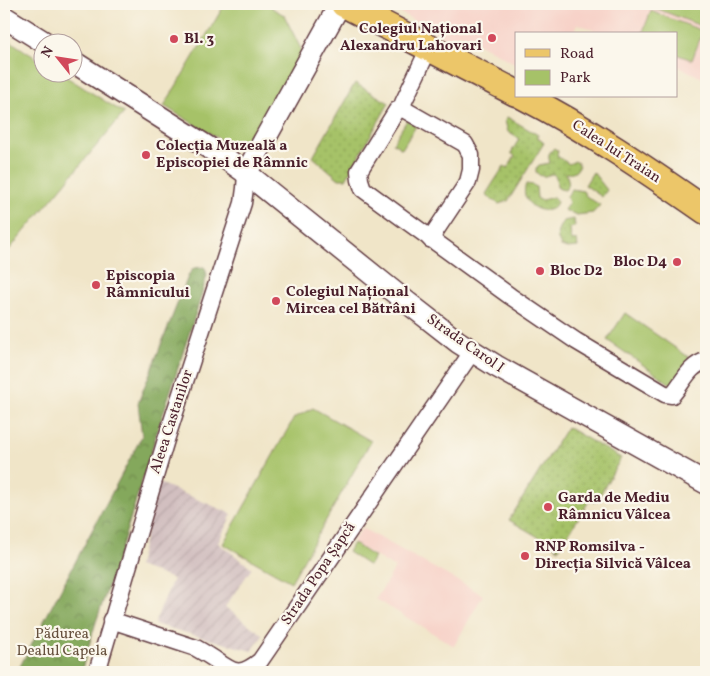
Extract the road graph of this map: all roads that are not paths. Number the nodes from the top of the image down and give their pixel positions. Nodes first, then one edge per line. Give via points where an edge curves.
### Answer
1 (342, 4) edge
2 (4, 17) edge
3 (32, 34) edge
4 (429, 48) junction
5 (82, 67) edge
6 (515, 92) edge
7 (527, 98) edge
8 (397, 110) dead end
9 (246, 173) junction
10 (706, 211) edge
11 (430, 239) junction
12 (472, 352) junction
13 (706, 361) edge
14 (704, 476) edge
15 (112, 620) junction
16 (97, 672) edge

1 - 4 main road
1 - 9 street
2 - 3 street
4 - 6 main road
4 - 11 street via 403,104 405,110 465,144 471,156 468,182
5 - 9 street, Strada Carol I
7 - 10 main road, Calea lui Traian via 592,135
8 - 11 street via 359,172 362,189
9 - 12 street, Strada Carol I
9 - 15 street, Aleea Castanilor via 240,212
11 - 13 street via 576,341 665,394 672,395 692,368
12 - 14 street, Strada Carol I
12 - 15 street, Strada Popa Șapcă via 253,667 235,672 228,670 196,648
15 - 16 street, Aleea Castanilor

